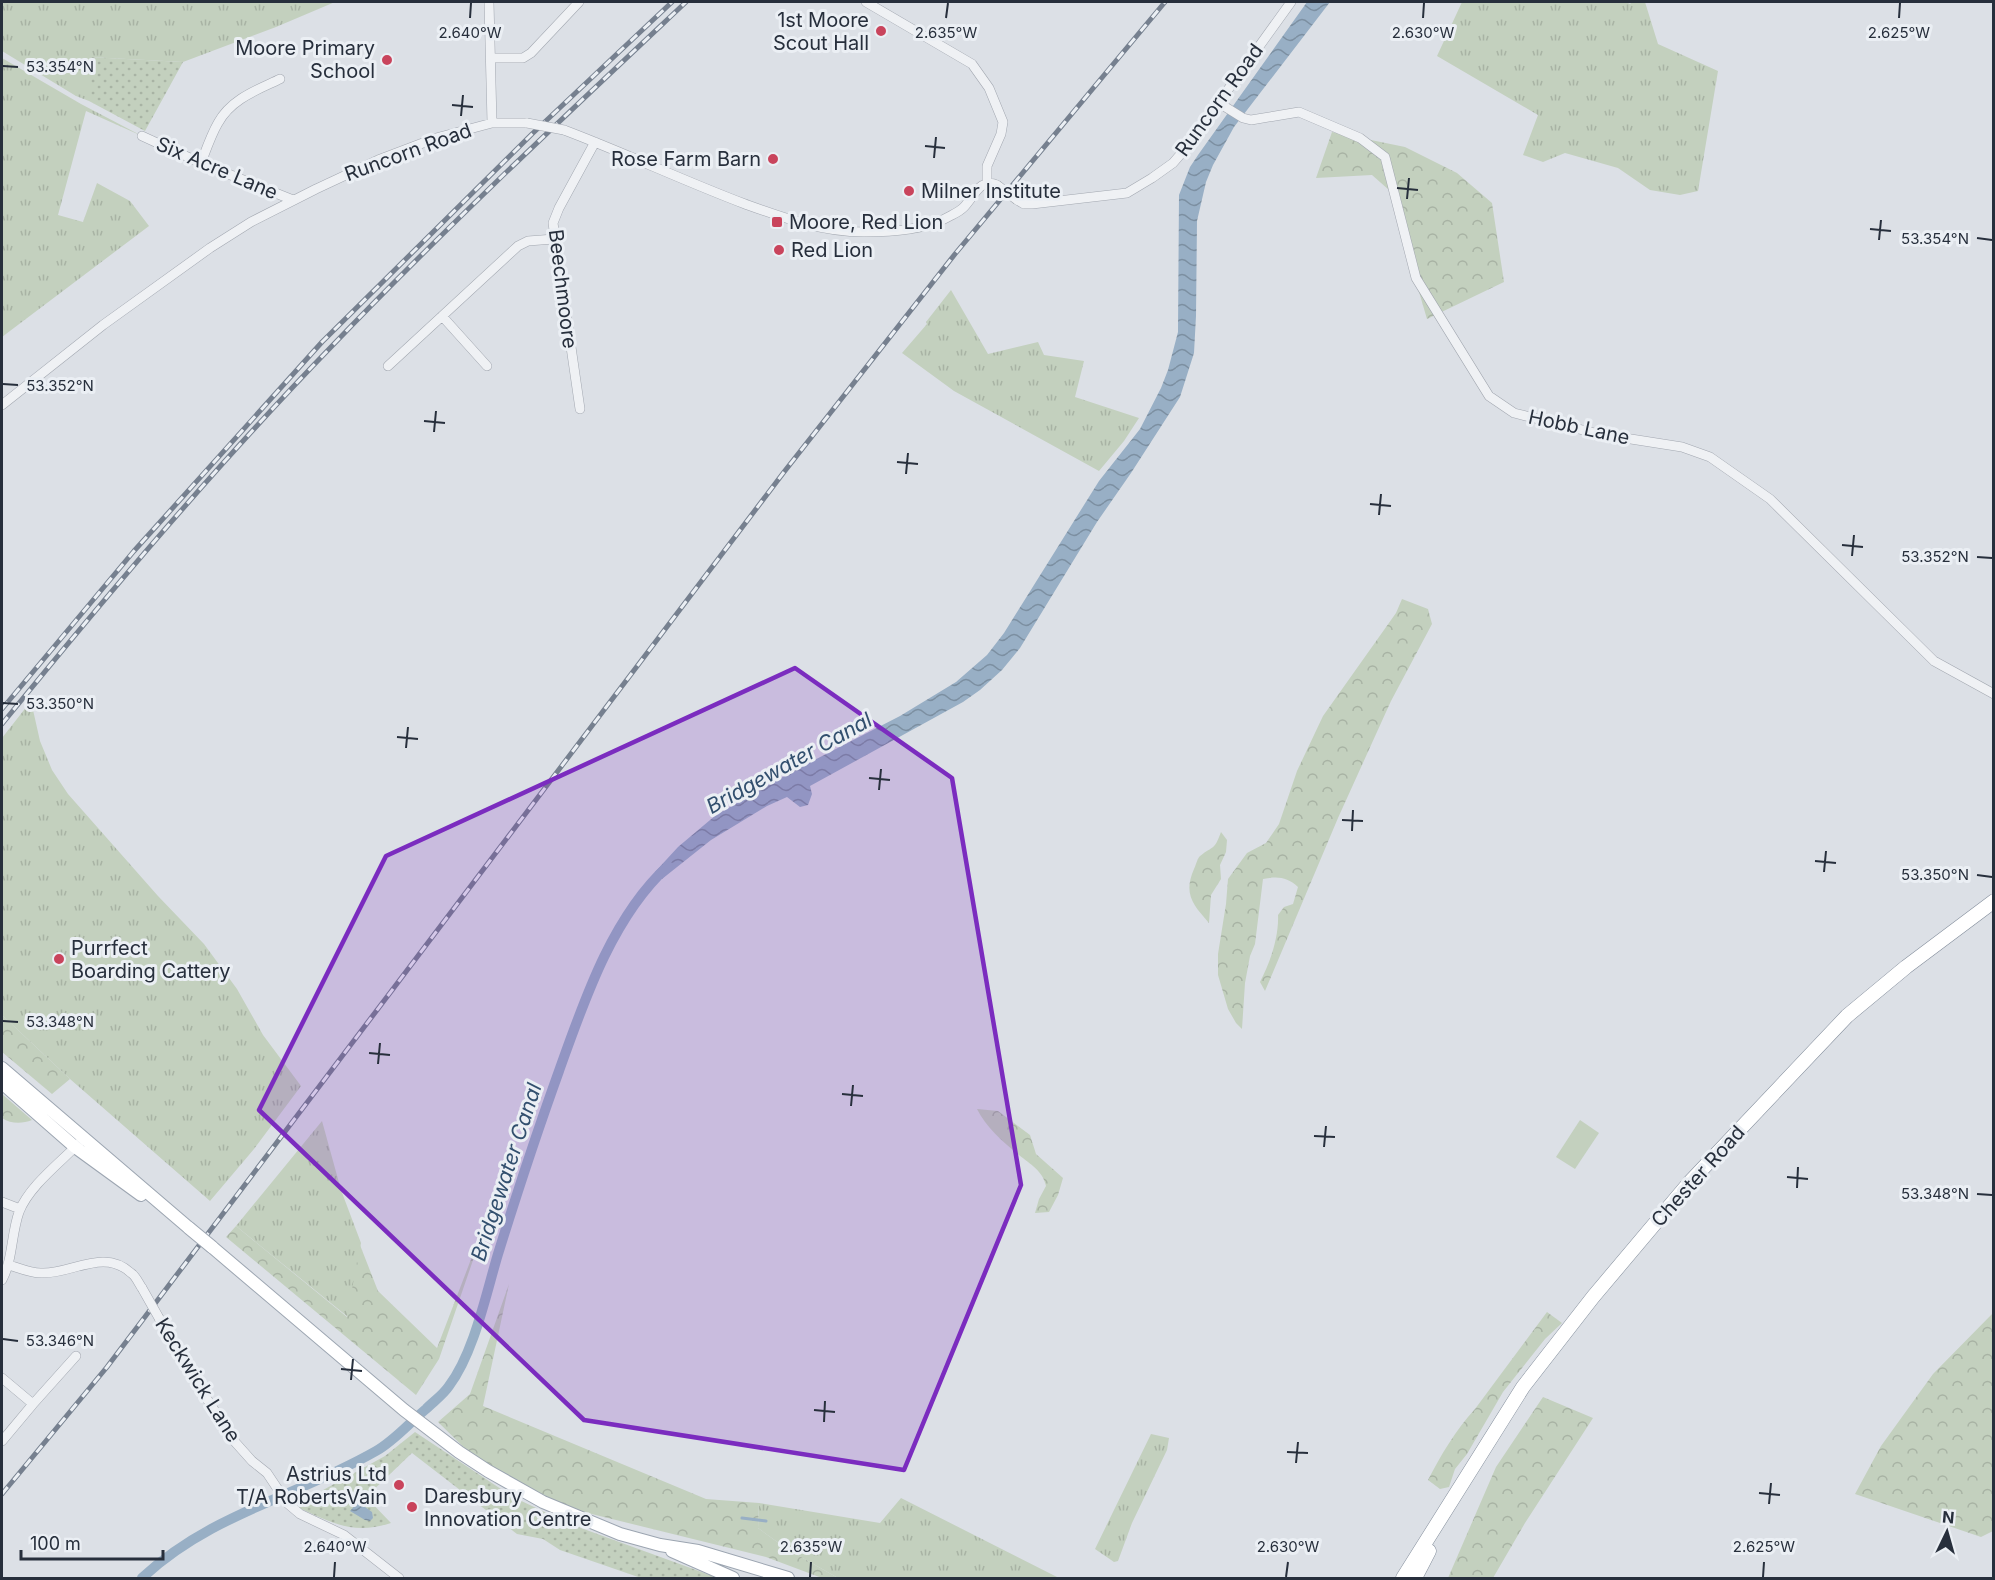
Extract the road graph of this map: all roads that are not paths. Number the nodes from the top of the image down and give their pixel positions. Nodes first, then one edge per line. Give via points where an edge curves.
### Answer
1 (489, 2) edge
2 (579, 2) edge
3 (866, 2) edge
4 (1291, 2) edge
5 (491, 58) junction
6 (280, 79) dead end
7 (1222, 104) junction
8 (492, 123) junction
9 (142, 136) dead end
10 (595, 142) junction
11 (201, 163) junction
12 (987, 183) junction
13 (293, 200) junction
14 (554, 239) junction
15 (442, 316) junction
16 (388, 366) dead end
17 (487, 366) dead end
18 (2, 405) edge
19 (580, 409) dead end
20 (1994, 694) edge
21 (1994, 901) edge
22 (2, 1068) edge
23 (2, 1083) edge
24 (79, 1143) junction
25 (2, 1202) edge
26 (20, 1209) junction
27 (9, 1265) junction
28 (2, 1280) edge
29 (76, 1356) dead end
30 (2, 1378) edge
31 (33, 1404) junction
32 (2, 1441) edge
33 (1454, 1497) junction
34 (660, 1545) junction
35 (752, 1566) junction
36 (399, 1578) edge
37 (734, 1578) edge
38 (772, 1578) edge
39 (788, 1578) edge
40 (1403, 1578) edge
41 (1415, 1578) edge

1 - 5 street
2 - 5 street via 531,53 523,58
3 - 12 street via 972,64 989,88 1003,122 987,166
4 - 7 street, Runcorn Road
5 - 8 street
6 - 11 street via 242,97 229,109 218,122
7 - 12 street, Runcorn Road, bridge via 1173,163 1127,193 1024,204 998,185
7 - 20 street, Hobb Lane via 1243,118 1260,120 1299,112 1360,138 1385,157 1416,278 1489,396 1514,413 1599,434 1682,447 1710,457 1770,499 1934,661
8 - 10 street, Runcorn Road, bridge via 527,123 564,130
8 - 13 street, Runcorn Road via 436,138 378,160
9 - 11 street, Six Acre Lane
10 - 12 street, Runcorn Road via 763,211 840,231 892,231 935,223 963,208
10 - 14 street, Beechmoore via 559,208 553,223
11 - 13 street, Six Acre Lane
13 - 18 street, Runcorn Road via 210,248 103,325
14 - 15 street via 518,246
14 - 19 street, Beechmoore
15 - 16 street
15 - 17 street
21 - 33 highway, Chester Road via 1847,1016 1689,1183 1523,1387
22 - 24 main road via 58,1115
23 - 24 main road via 50,1126
24 - 26 street via 37,1185
24 - 34 main road, bridge via 189,1228 430,1431 488,1471 543,1502 620,1534
25 - 26 street
26 - 27 street
27 - 28 street
27 - 36 street, Keckwick Lane, bridge via 42,1274 94,1262 114,1263 131,1272 235,1442 267,1473 287,1503 300,1514 344,1535
29 - 31 street
30 - 31 street
31 - 32 street
33 - 40 highway, Chester Road
33 - 41 highway, Chester Road
34 - 35 main road
34 - 37 main road
35 - 38 street
35 - 39 main road

